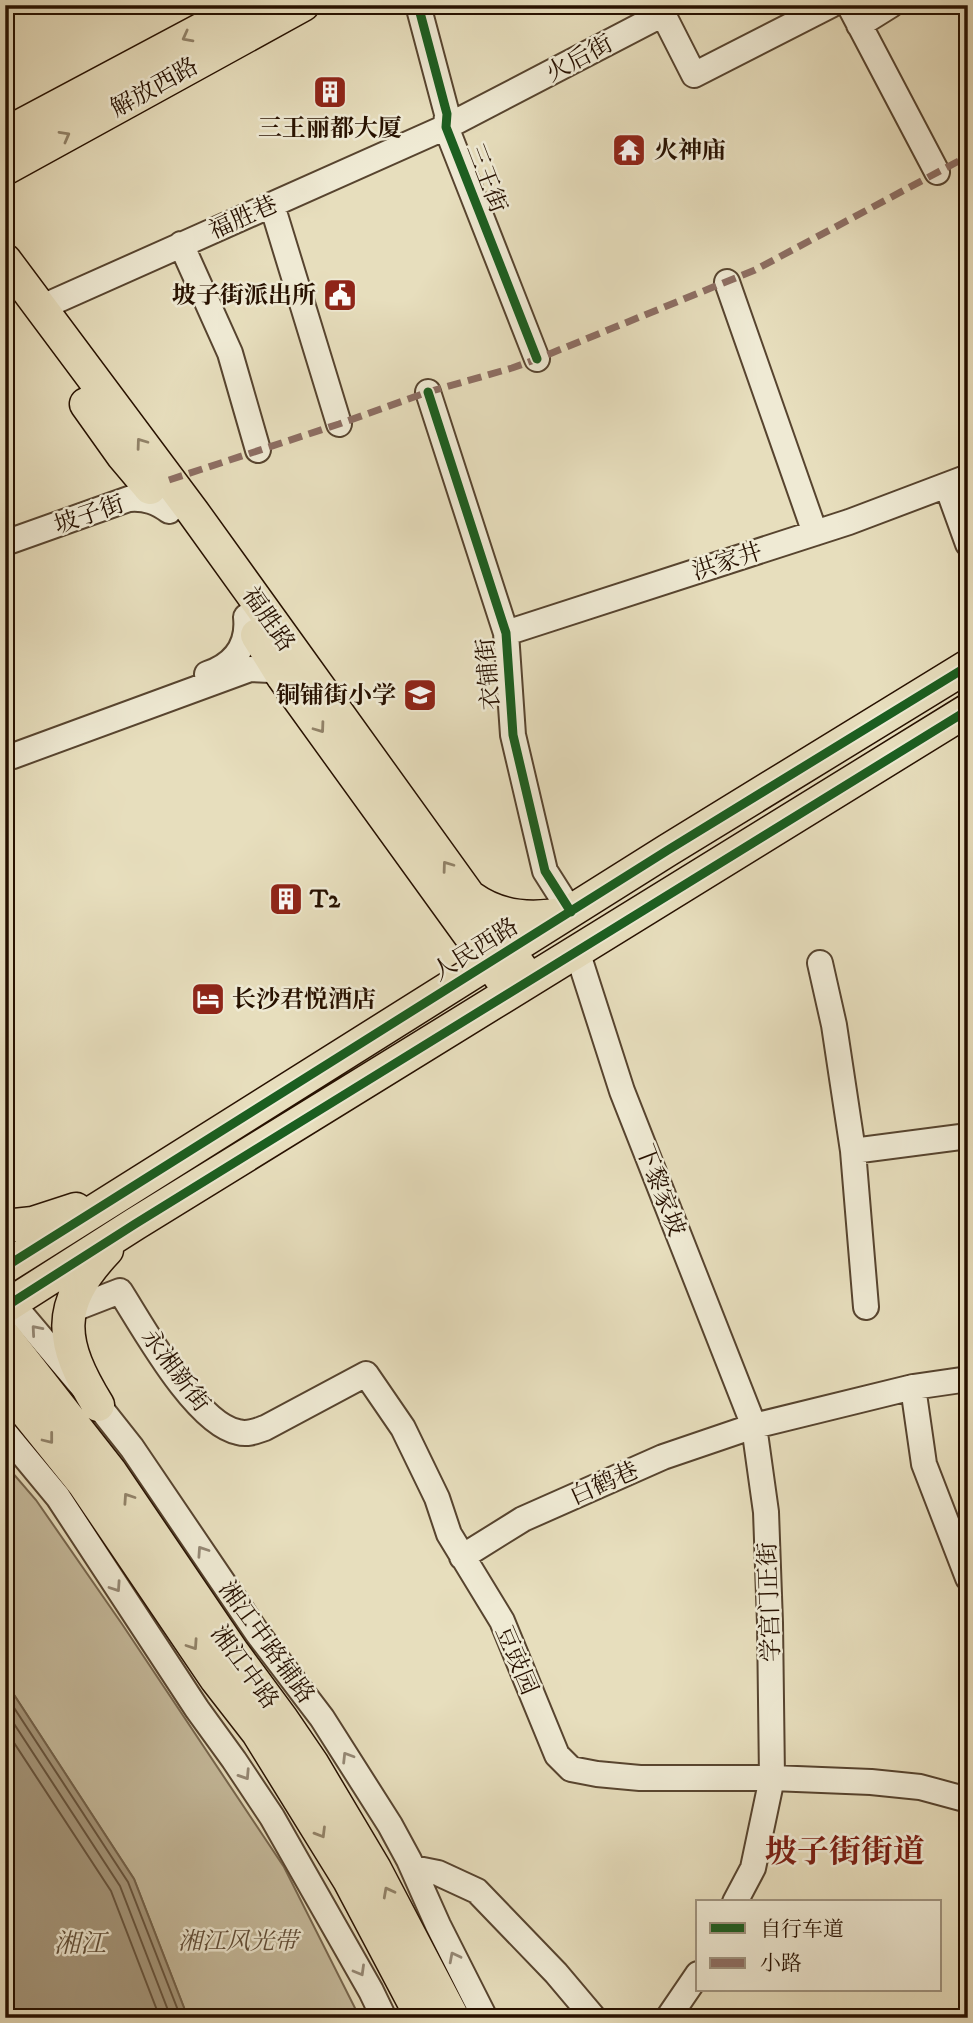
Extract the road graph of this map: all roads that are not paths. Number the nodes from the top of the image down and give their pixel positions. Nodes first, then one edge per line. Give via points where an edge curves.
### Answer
1 (247, 5) edge
2 (303, 5) edge
3 (418, 5) edge
4 (831, 5) edge
5 (891, 5) edge
6 (661, 10) edge
7 (854, 15) edge
8 (446, 127) junction
9 (5, 134) edge
10 (5, 169) edge
11 (937, 172) dead end
12 (272, 205) junction
13 (181, 244) junction
14 (5, 260) edge
15 (727, 282) dead end
16 (5, 297) edge
17 (40, 308) junction
18 (537, 359) dead end
19 (428, 392) dead end
20 (340, 424) dead end
21 (258, 450) dead end
22 (957, 481) edge
23 (149, 491) junction
24 (5, 532) edge
25 (815, 533) junction
26 (5, 543) edge
27 (968, 544) edge
28 (246, 617) junction
29 (506, 633) junction
30 (967, 666) edge
31 (283, 677) junction
32 (968, 710) edge
33 (5, 747) edge
34 (5, 757) edge
35 (460, 903) junction
36 (570, 912) junction
37 (577, 951) junction
38 (499, 957) junction
39 (820, 963) dead end
40 (520, 986) junction
41 (438, 995) junction
42 (968, 1136) edge
43 (853, 1151) junction
44 (154, 1174) junction
45 (135, 1224) junction
46 (5, 1226) edge
47 (5, 1267) edge
48 (7, 1301) edge
49 (866, 1307) dead end
50 (71, 1310) junction
51 (5, 1338) edge
52 (366, 1374) joint
53 (968, 1379) edge
54 (5, 1386) edge
55 (913, 1387) junction
56 (98, 1405) junction
57 (754, 1426) junction
58 (5, 1433) edge
59 (462, 1557) junction
60 (968, 1578) edge
61 (772, 1779) junction
62 (968, 1800) edge
63 (413, 1868) junction
64 (736, 1900) edge
65 (696, 1977) edge
66 (384, 2018) edge
67 (422, 2018) edge
68 (453, 2018) edge
69 (485, 2018) edge
70 (594, 2018) edge
71 (668, 2018) edge

1 -> 9 main road, 解放西路
10 -> 2 main road, 解放西路
3 - 8 street, 三王街 via 447,114
4 - 6 street, 火后街 via 694,75
5 - 7 street
6 - 8 street, 火后街
7 - 11 street
8 - 12 street, 福胜巷
8 - 18 street, 三王街
12 - 13 street, 福胜巷
12 - 20 street
13 - 17 street, 福胜巷
13 - 21 street via 230,353
14 - 17 main road, 福胜路
15 - 25 street
16 - 23 main road, 福胜路
23 -> 17 main road, 福胜路
19 - 29 street, 衣铺街
22 - 25 street, 洪家井
22 - 27 street
23 - 24 street, 坡子街
23 - 26 street, 坡子街
23 - 28 main road, 福胜路
35 -> 23 main road, 福胜路
25 - 29 street, 洪家井
28 - 31 main road, 福胜路
28 - 33 street via 243,646 222,668
29 - 36 street, 衣铺街 via 513,735 545,871
30 - 36 main road, 人民西路
31 - 34 street via 270,670 250,669
31 -> 35 main road, 福胜路
32 - 37 main road
35 - 36 main road via 506,916
35 - 38 main road, 福胜路
35 - 41 main road via 458,957
36 - 38 main road, 人民西路
37 - 40 main road
37 - 57 street, 下黎家坡 via 622,1091
38 - 40 main road, 福胜路
38 - 41 main road, 人民西路
39 - 43 street
40 - 45 main road
41 - 44 main road, 人民西路
42 - 43 street
43 - 49 street
44 - 46 main road via 52,1218
44 - 47 main road, 人民西路
45 - 48 main road
45 - 50 main road via 94,1263
56 -> 48 street, 湘江中路辅路
50 - 52 street, 永湘新街 via 120,1291 193,1398 206,1413 236,1432 265,1428
50 - 56 main road via 68,1342
68 -> 51 main road, 湘江中路 via 381,1880 312,1763 110,1471
52 - 59 street, 豆豉园 via 402,1428
53 - 55 street, 白鹤巷
54 -> 67 main road, 湘江中路 via 84,1484 258,1733 349,1880
55 - 57 street, 白鹤巷
55 - 60 street via 924,1464
63 -> 56 street, 湘江中路辅路 via 322,1718
57 - 59 street, 白鹤巷 via 663,1457 576,1494 523,1519
57 - 61 street, 学宫门正街 via 766,1511
58 -> 66 street via 79,1527 272,1817
59 - 61 street, 豆豉园 via 502,1621 557,1755 571,1769 640,1778
61 - 62 street, 豆豉园 via 920,1787
61 - 64 street, 学宫门正街 via 753,1868
69 -> 63 street, 湘江中路辅路
63 - 70 street via 438,1873 477,1891
65 - 71 street

